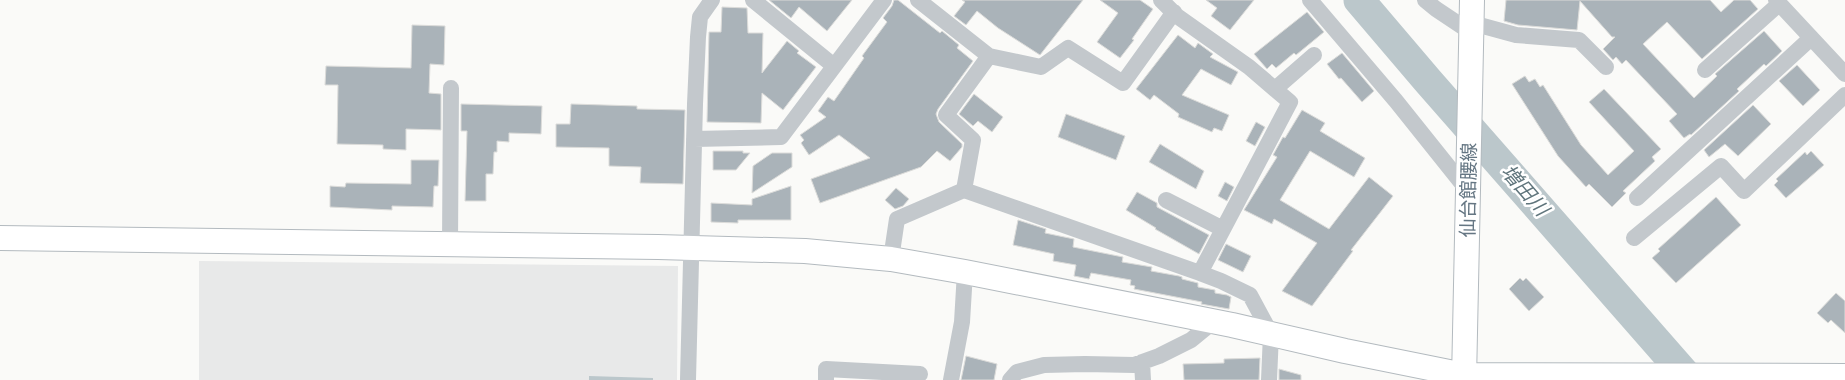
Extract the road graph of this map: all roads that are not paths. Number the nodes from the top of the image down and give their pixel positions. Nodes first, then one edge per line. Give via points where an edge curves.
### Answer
1 (712, 0) edge
2 (753, 0) edge
3 (884, 0) edge
4 (918, 0) edge
5 (1161, 0) edge
6 (1310, 0) edge
7 (1425, 0) edge
8 (1777, 2) edge
9 (1174, 12) junction
10 (1472, 19) edge
11 (1811, 38) junction
12 (1314, 55) dead end
13 (989, 56) junction
14 (834, 66) junction
15 (1606, 67) dead end
16 (1705, 70) dead end
17 (1845, 74) edge
18 (450, 88) dead end
19 (1275, 89) junction
20 (1845, 95) edge
21 (694, 139) junction
22 (1469, 185) junction
23 (964, 190) junction
24 (1637, 198) dead end
25 (1166, 200) dead end
26 (1222, 229) junction
27 (0, 238) edge
28 (1634, 238) dead end
29 (450, 244) junction
30 (692, 248) junction
31 (891, 259) junction
32 (965, 272) junction
33 (1200, 273) junction
34 (1214, 322) junction
35 (1271, 334) junction
36 (1142, 362) junction
37 (920, 374) dead end
38 (1845, 376) edge
39 (1464, 377) edge
40 (1586, 378) edge
41 (688, 380) edge
42 (826, 380) edge
43 (951, 380) edge
44 (1010, 380) edge
45 (1143, 380) edge
46 (1268, 380) edge

1 - 21 street via 700,17
2 - 14 street
3 - 14 street
4 - 13 street
5 - 9 street
6 - 22 street
7 - 10 street via 1436,9
8 - 11 street
8 - 16 street
9 - 13 street via 1123,83 1068,48 1041,67
9 - 19 street
10 - 15 street via 1516,35 1578,40
10 - 22 street, 仙台館腰線
11 - 17 street
11 - 24 street
12 - 19 street
13 - 23 street via 946,115 974,140
14 - 21 street via 781,137
18 - 29 street
19 - 26 street via 1290,102
20 - 28 street via 1744,191 1721,166
21 - 30 street
22 - 39 street, 仙台館腰線
23 - 31 street via 897,219
23 - 33 street
25 - 26 street
26 - 33 street
27 - 29 street
29 - 30 street
30 - 31 street via 805,251
30 - 41 street
31 - 32 street
32 - 34 street
32 - 43 street via 962,322
33 - 35 street via 1250,295
34 - 35 street
34 - 36 street via 1191,340
35 - 39 street
35 - 46 street
36 - 44 street via 1134,365 1044,365 1017,372
36 - 45 street
37 - 42 street via 826,369
38 - 40 street
39 - 40 street

